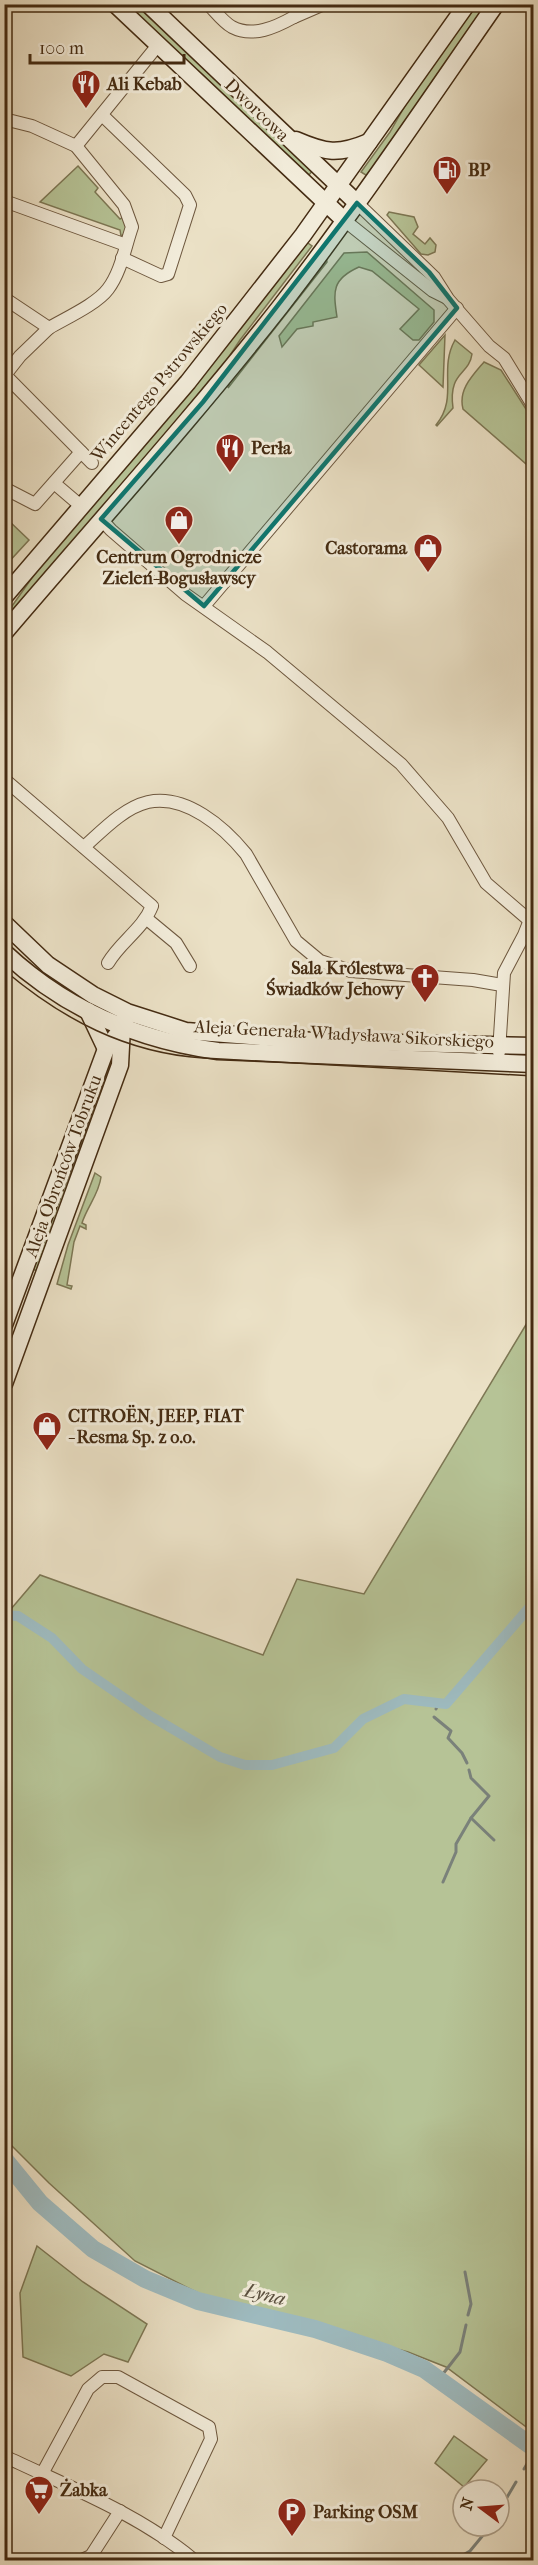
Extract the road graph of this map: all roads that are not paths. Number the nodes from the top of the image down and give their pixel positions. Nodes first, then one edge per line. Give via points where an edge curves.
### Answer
1 (115, 4) edge
2 (148, 4) edge
3 (208, 4) edge
4 (299, 4) edge
5 (324, 4) edge
6 (467, 4) edge
7 (496, 4) edge
8 (294, 17) junction
9 (158, 45) junction
10 (102, 115) junction
11 (4, 119) edge
12 (284, 134) junction
13 (369, 142) junction
14 (76, 146) junction
15 (338, 187) junction
16 (10, 203) dead end
17 (326, 203) junction
18 (357, 203) junction
19 (344, 220) junction
20 (126, 245) junction
21 (122, 258) junction
22 (4, 298) edge
23 (453, 304) junction
24 (49, 328) junction
25 (534, 406) edge
26 (81, 452) junction
27 (92, 463) dead end
28 (54, 483) junction
29 (4, 488) edge
30 (81, 506) junction
31 (101, 519) junction
32 (4, 597) edge
33 (204, 606) junction
34 (4, 633) edge
35 (4, 779) edge
36 (84, 847) junction
37 (532, 917) edge
38 (147, 919) junction
39 (4, 923) edge
40 (4, 952) edge
41 (108, 963) dead end
42 (190, 966) dead end
43 (502, 985) junction
44 (88, 1011) junction
45 (125, 1020) junction
46 (499, 1044) junction
47 (534, 1046) edge
48 (106, 1049) junction
49 (498, 1061) junction
50 (534, 1064) edge
51 (9, 1295) edge
52 (4, 1325) edge
53 (4, 1384) edge
54 (4, 2456) edge
55 (42, 2474) junction
56 (120, 2511) junction
57 (164, 2538) junction
58 (82, 2560) edge
59 (194, 2560) edge

1 - 9 main road, Dworcowa
2 - 12 main road, Dworcowa
3 - 8 street via 232,27 253,33
4 - 8 street
5 - 8 street
6 - 13 main road
7 - 18 main road
9 - 10 street
9 - 17 main road, Dworcowa
10 - 14 street
10 - 21 street via 185,195 190,206 168,274 161,276
11 - 14 street via 32,126
12 - 13 main road via 334,152
12 - 15 main road, Dworcowa
13 - 15 main road, Wincentego Pstrowskiego
14 - 20 street via 128,214 132,227
15 - 17 main road, Wincentego Pstrowskiego
15 - 18 main road, Dworcowa
16 - 20 street
17 - 19 main road, Dworcowa
17 - 30 main road, Wincentego Pstrowskiego via 188,382
18 - 19 main road
18 - 23 street via 429,272
19 - 23 street
19 - 31 main road via 203,402
20 - 21 street
21 - 24 street via 108,290
22 - 24 street
23 - 25 street via 504,358
23 - 33 street
24 - 26 street via 5,375
26 - 27 street
26 - 28 street
28 - 29 street via 35,504
28 - 30 street
30 - 32 main road, Wincentego Pstrowskiego
31 - 33 street
31 - 34 main road
33 - 37 street via 267,652 401,764 448,818 486,883
35 - 36 street
36 - 38 street via 153,906
36 - 43 street via 135,807 147,802 174,803 213,822 236,842 296,941 320,961 351,971
37 - 43 street, Aleja Generała Władysława Sikorskiego via 504,973
38 - 41 street
38 - 42 street via 176,944
39 - 45 main road, Aleja Generała Władysława Sikorskiego via 63,977
40 - 44 main road, Aleja Generała Władysława Sikorskiego via 38,980
43 - 46 street, Aleja Generała Władysława Sikorskiego
44 - 45 main road, Aleja Generała Władysława Sikorskiego
44 - 48 main road
45 - 46 main road, Aleja Generała Władysława Sikorskiego via 225,1035 313,1041
45 - 48 main road, Aleja Obrońców Tobruku
45 - 49 main road, Aleja Generała Władysława Sikorskiego via 159,1040 218,1050
45 - 53 main road, Aleja Obrońców Tobruku via 120,1065
46 - 47 main road, Aleja Generała Władysława Sikorskiego
46 - 49 street
48 - 51 main road, Aleja Obrońców Tobruku
49 - 50 main road, Aleja Generała Władysława Sikorskiego
51 - 52 main road, Aleja Obrońców Tobruku
54 - 55 street
55 - 56 street
55 - 57 street via 88,2390 102,2377 118,2377 209,2427 211,2439
56 - 57 street
56 - 58 street via 91,2556
57 - 59 street

